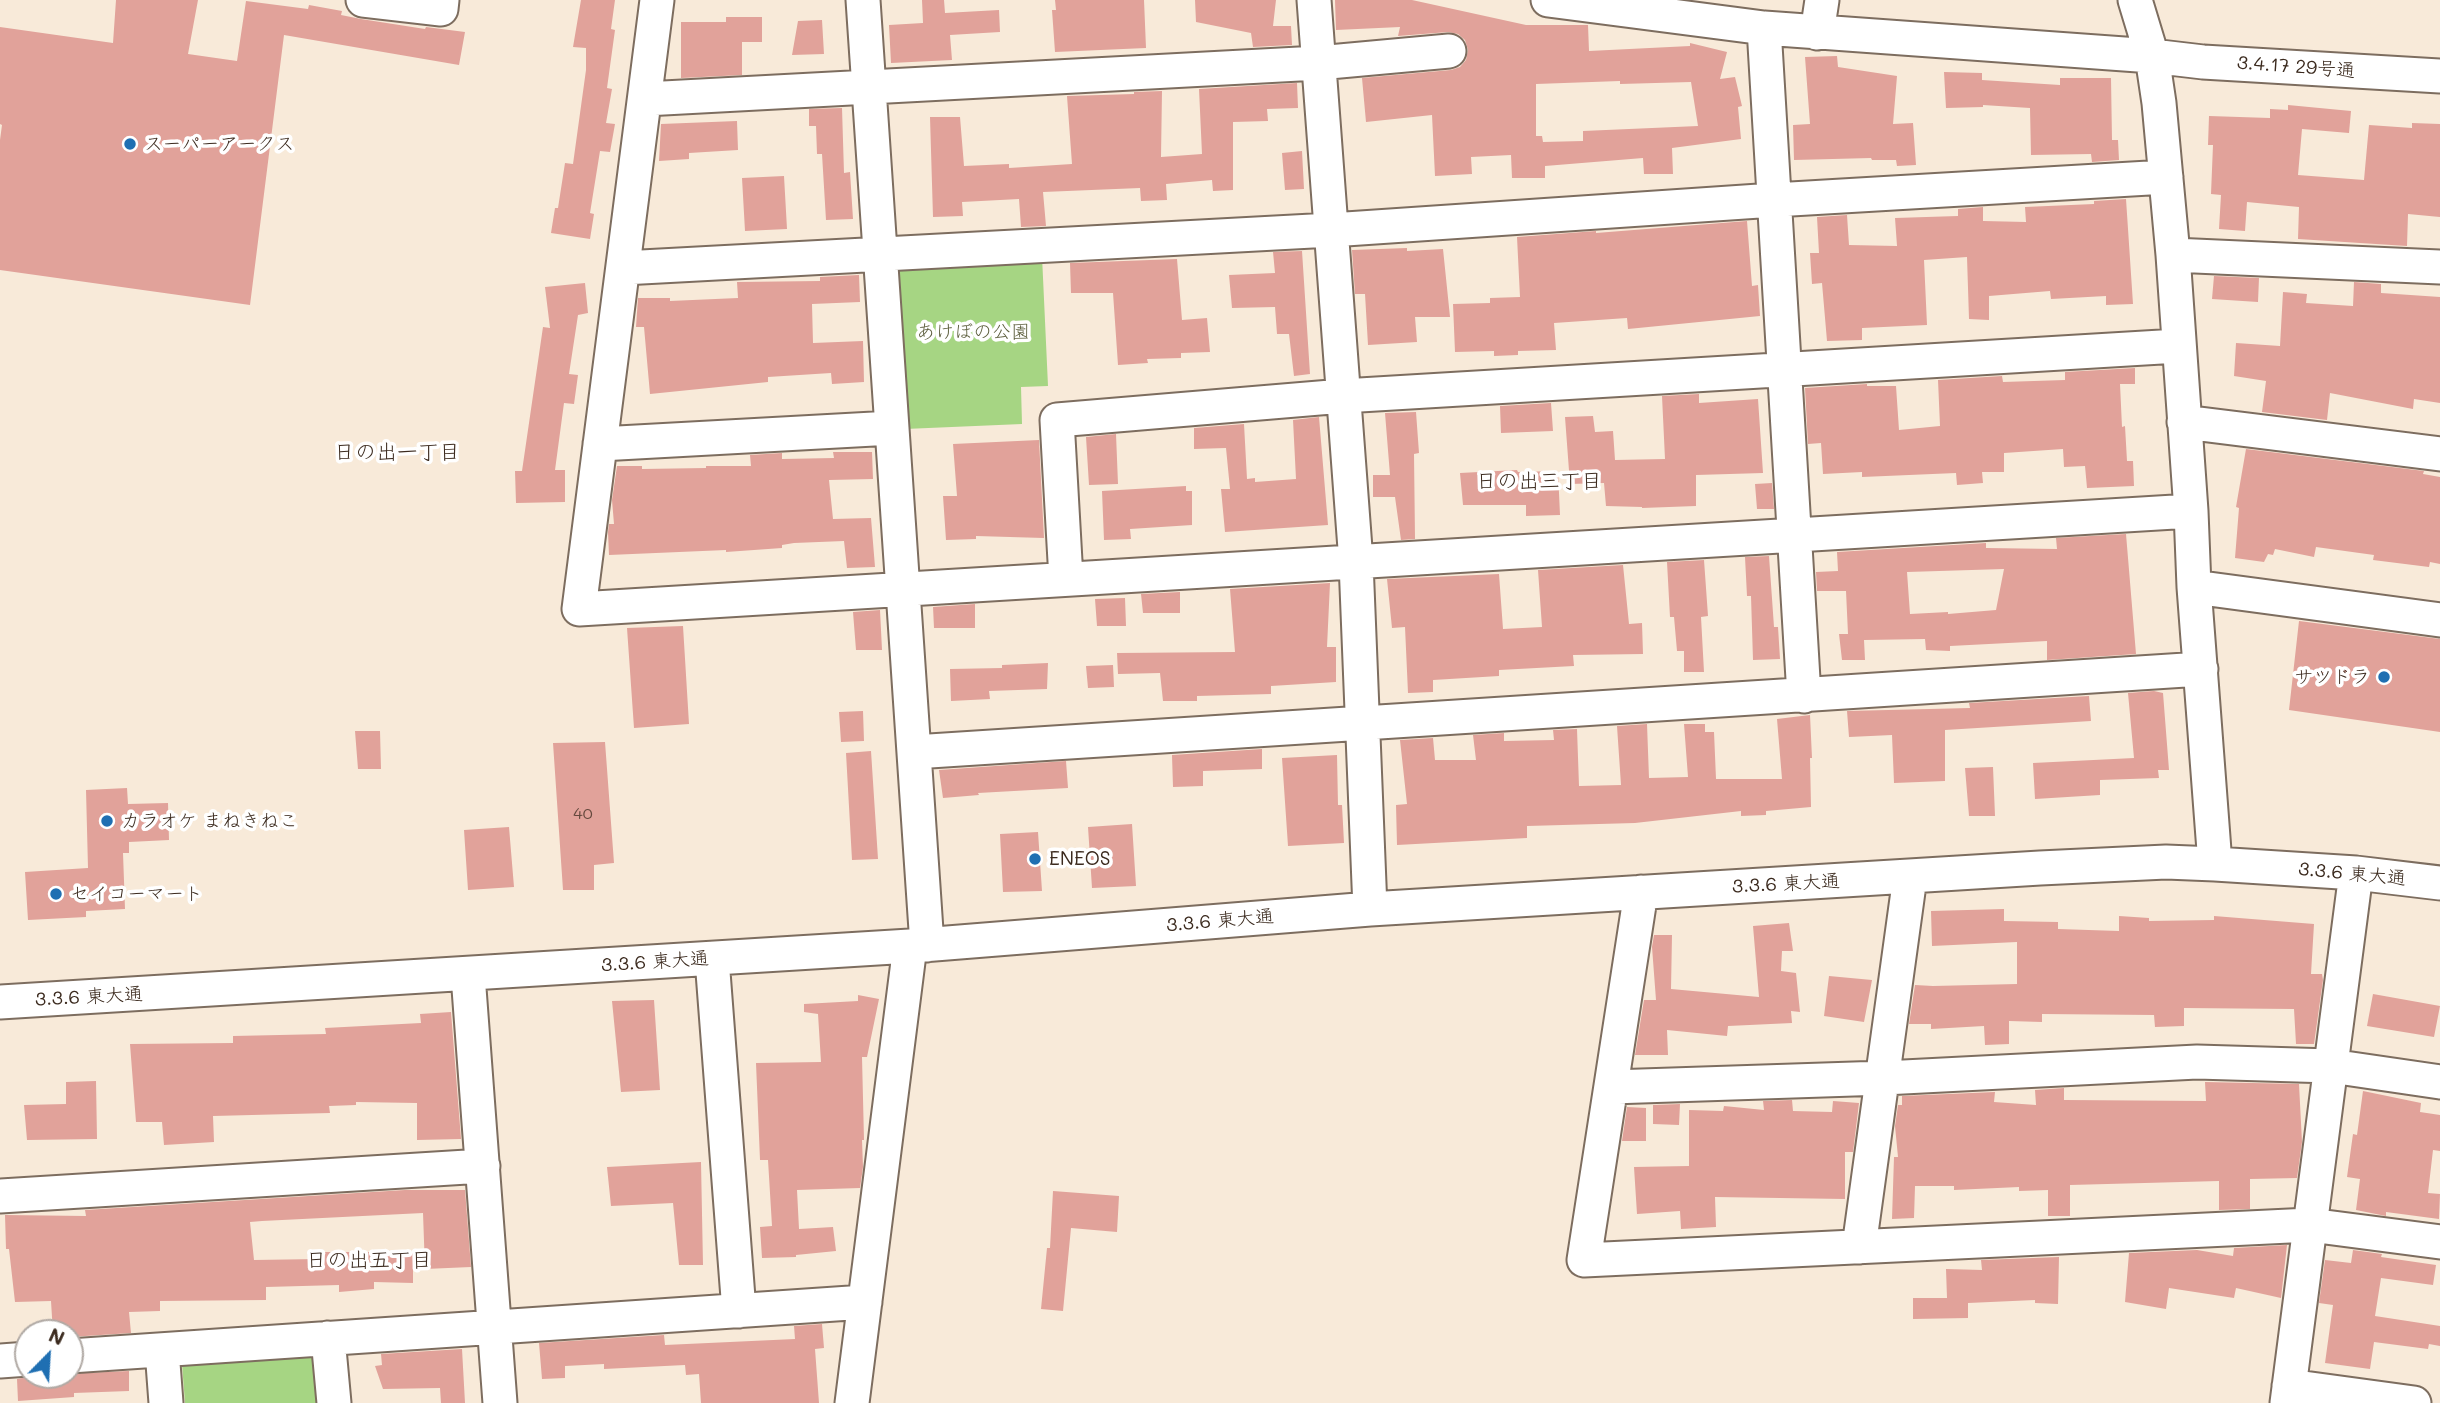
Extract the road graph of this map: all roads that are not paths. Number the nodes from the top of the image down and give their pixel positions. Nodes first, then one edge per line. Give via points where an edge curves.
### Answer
1 (363, 0) edge
2 (442, 0) edge
3 (657, 0) edge
4 (863, 0) edge
5 (1314, 0) edge
6 (1553, 0) edge
7 (1822, 0) edge
8 (2136, 0) edge
9 (1763, 28) junction
10 (1817, 33) junction
11 (1449, 51) dead end
12 (2152, 55) junction
13 (1318, 63) junction
14 (2440, 76) edge
15 (869, 89) junction
16 (645, 99) junction
17 (2166, 177) junction
18 (1774, 200) junction
19 (1331, 230) junction
20 (880, 254) junction
21 (2173, 255) junction
22 (2440, 267) edge
23 (623, 268) junction
24 (2178, 346) junction
25 (1784, 369) junction
26 (1343, 396) junction
27 (2184, 422) junction
28 (892, 428) junction
29 (600, 444) junction
30 (2440, 454) edge
31 (2191, 511) junction
32 (1793, 535) junction
33 (1356, 562) junction
34 (1066, 579) junction
35 (2194, 587) junction
36 (903, 590) junction
37 (2440, 620) edge
38 (2201, 669) junction
39 (1804, 696) junction
40 (1362, 724) junction
41 (914, 752) junction
42 (2215, 864) junction
43 (2357, 873) junction
44 (1910, 877) junction
45 (2440, 883) edge
46 (1642, 892) junction
47 (1370, 909) junction
48 (918, 945) junction
49 (712, 959) junction
50 (468, 975) junction
51 (0, 1002) edge
52 (2331, 1066) junction
53 (1884, 1078) junction
54 (2440, 1082) edge
55 (1611, 1087) junction
56 (483, 1166) junction
57 (0, 1196) edge
58 (2311, 1225) junction
59 (2440, 1242) edge
60 (1859, 1247) junction
61 (865, 1302) junction
62 (739, 1311) junction
63 (496, 1327) junction
64 (328, 1338) junction
65 (163, 1350) junction
66 (84, 1355) edge
67 (2288, 1394) edge
68 (166, 1403) edge
69 (334, 1403) edge
70 (500, 1403) edge
71 (852, 1403) edge
72 (2414, 1403) edge

1 - 2 street via 441,9
3 - 16 street
4 - 15 street
5 - 13 street
6 - 9 street, 3.4.17 29号通
7 - 10 street
8 - 12 street
9 - 10 street, 3.4.17 29号通
9 - 18 street
10 - 12 street, 3.4.17 29号通
11 - 13 street
12 - 14 street, 3.4.17 29号通
12 - 17 street
13 - 15 street
13 - 19 street
15 - 16 street
15 - 20 street
16 - 23 street
17 - 18 street
17 - 21 street
18 - 19 street
18 - 25 street
19 - 20 street
19 - 26 street
20 - 23 street
20 - 28 street
21 - 22 street
21 - 24 street
23 - 29 street
24 - 25 street
24 - 27 street
25 - 26 street
25 - 32 street
26 - 33 street
26 - 34 street via 1057,419
27 - 30 street
27 - 31 street
28 - 29 street
28 - 36 street
29 - 36 street via 579,609
31 - 32 street
31 - 35 street
32 - 33 street
32 - 39 street
33 - 34 street
33 - 40 street
34 - 36 street
35 - 37 street
35 - 38 street
36 - 41 street
38 - 39 street
38 - 42 street
39 - 40 street
40 - 41 street
40 - 47 street
41 - 48 street
42 - 43 street, 3.3.6 東大通
42 - 44 street, 3.3.6 東大通 via 2141,863
43 - 45 street, 3.3.6 東大通
43 - 52 street
44 - 46 street, 3.3.6 東大通
44 - 53 street
46 - 47 street, 3.3.6 東大通
46 - 55 street
47 - 48 street, 3.3.6 東大通
48 - 49 street, 3.3.6 東大通
48 - 61 street
49 - 50 street, 3.3.6 東大通
49 - 62 street
50 - 51 street, 3.3.6 東大通
50 - 56 street
52 - 53 street via 2197,1062
52 - 54 street
52 - 58 street
53 - 55 street
53 - 60 street
55 - 60 street via 1584,1260
56 - 57 street
56 - 63 street
58 - 59 street
58 - 60 street
58 - 67 street
61 - 62 street
61 - 71 street
62 - 63 street
63 - 64 street
63 - 70 street
64 - 65 street
64 - 69 street
65 - 66 street
65 - 68 street
67 - 72 street

